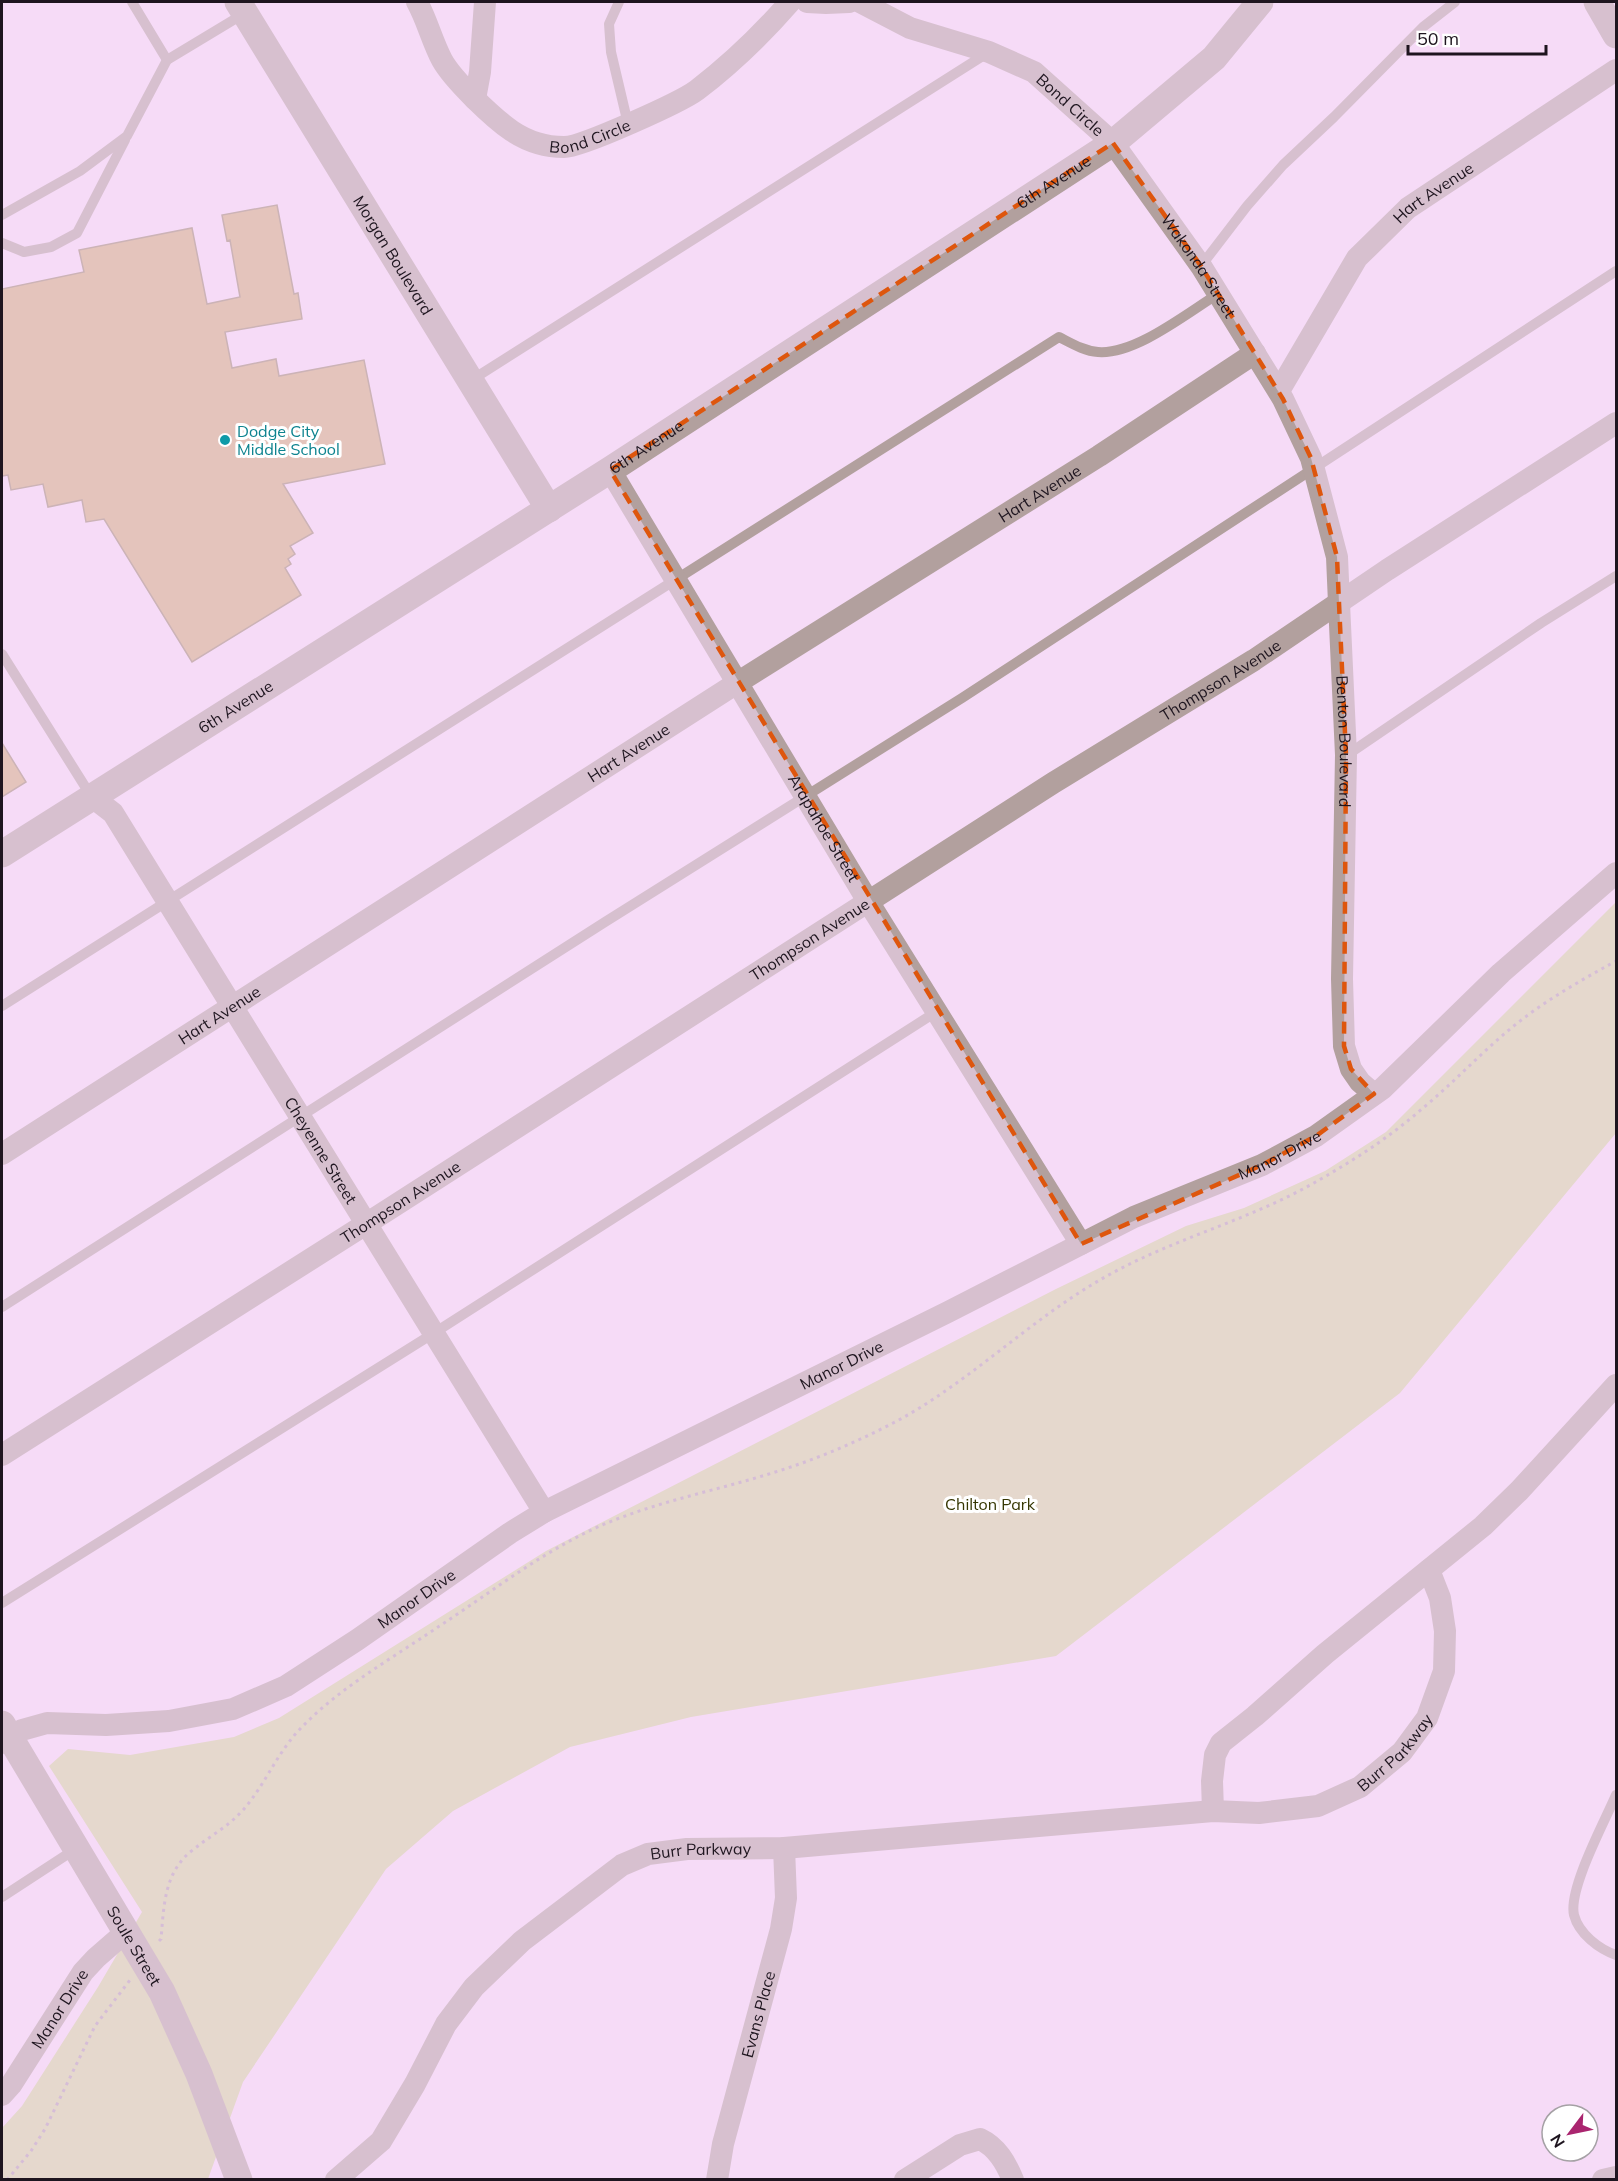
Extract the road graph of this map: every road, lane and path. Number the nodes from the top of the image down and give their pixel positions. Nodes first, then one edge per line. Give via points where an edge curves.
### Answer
1 (132, 2) edge
2 (417, 2) edge
3 (485, 2) edge
4 (619, 2) edge
5 (790, 2) edge
6 (807, 2) edge
7 (849, 2) edge
8 (860, 2) edge
9 (1260, 2) edge
10 (1455, 2) edge
11 (1597, 2) edge
12 (241, 7) edge
13 (1617, 34) edge
14 (989, 52) junction
15 (166, 60) junction
16 (1617, 70) edge
17 (475, 99) junction
18 (628, 124) junction
19 (127, 136) junction
20 (1113, 143) junction
21 (2, 215) edge
22 (2, 243) edge
23 (1201, 266) junction
24 (1617, 271) edge
25 (1218, 294) junction
26 (1255, 353) junction
27 (469, 381) junction
28 (1279, 391) junction
29 (1617, 423) edge
30 (1314, 469) junction
31 (610, 470) junction
32 (549, 509) junction
33 (1617, 576) edge
34 (676, 580) junction
35 (1340, 603) junction
36 (2, 654) edge
37 (737, 683) junction
38 (1346, 756) junction
39 (91, 796) junction
40 (805, 796) junction
41 (2, 854) edge
42 (1617, 873) edge
43 (168, 902) junction
44 (869, 903) junction
45 (1617, 961) edge
46 (2, 1006) edge
47 (232, 1007) junction
48 (936, 1012) junction
49 (1374, 1094) junction
50 (300, 1117) junction
51 (2, 1154) edge
52 (366, 1224) junction
53 (1081, 1244) junction
54 (2, 1307) edge
55 (434, 1333) junction
56 (1617, 1385) edge
57 (2, 1455) edge
58 (544, 1512) junction
59 (1429, 1570) junction
60 (2, 1603) edge
61 (4, 1735) edge
62 (1617, 1795) edge
63 (1213, 1811) junction
64 (78, 1848) junction
65 (784, 1848) junction
66 (2, 1897) edge
67 (127, 1931) junction
68 (1617, 1955) edge
69 (144, 1959) junction
70 (2, 2095) edge
71 (1617, 2177) edge
72 (8, 2180) edge
73 (239, 2180) edge
74 (336, 2180) edge
75 (717, 2180) edge
76 (905, 2180) edge
77 (1013, 2180) edge
78 (1603, 2180) edge

1 - 15 lane
2 - 17 street, Bond Circle via 443,61
3 - 17 street
4 - 18 lane via 609,24 611,52
5 - 18 street, Bond Circle via 766,30 696,91
6 - 7 street
8 - 14 street, Bond Circle via 910,28
9 - 20 street, 6th Avenue via 1214,58
10 - 23 lane via 1423,27 1283,165
11 - 13 street
12 - 15 lane
12 - 27 street, Morgan Boulevard
14 - 20 street, Bond Circle via 1034,72
14 - 27 lane
15 - 19 lane
16 - 28 street, Hart Avenue via 1407,208 1357,258
17 - 18 street, Bond Circle via 513,132 538,144 566,148
19 - 21 lane via 80,171
19 - 22 lane via 77,232 51,247 24,252
20 - 23 street, Wakonda Street
20 - 31 street, 6th Avenue
23 - 25 street, Wakonda Street
24 - 30 lane
25 - 26 street, Wakonda Street
25 - 34 lane via 1140,343 1118,350 1099,352 1059,337
26 - 28 street, Wakonda Street
26 - 37 street, Hart Avenue via 1099,456
27 - 32 street, Morgan Boulevard
28 - 30 street, Benton Boulevard
29 - 35 street, Thompson Avenue
30 - 35 street, Benton Boulevard via 1337,557
30 - 40 lane
31 - 32 street, 6th Avenue
31 - 34 street, Arapahoe Street
32 - 39 street, 6th Avenue
33 - 38 lane
34 - 37 street, Arapahoe Street
34 - 43 lane
35 - 38 street, Benton Boulevard
35 - 44 street, Thompson Avenue
36 - 39 lane
37 - 40 street, Arapahoe Street
37 - 47 street, Hart Avenue
38 - 49 street, Benton Boulevard via 1344,1046 1360,1082
39 - 41 street, 6th Avenue
39 - 43 street, Cheyenne Street via 112,813
40 - 44 street, Arapahoe Street
40 - 50 lane
42 - 49 street, Manor Drive via 1502,973
43 - 46 lane
43 - 47 street, Cheyenne Street
44 - 48 street, Arapahoe Street
44 - 52 street, Thompson Avenue
45 - 69 path via 1525,1017 1406,1123 1320,1180 1107,1275 898,1421 794,1466 636,1513 593,1530 545,1556 346,1690 289,1740 241,1812 185,1856 167,1886 161,1939
47 - 50 street, Cheyenne Street
47 - 51 street, Hart Avenue
48 - 53 street, Arapahoe Street
48 - 55 lane
49 - 53 street, Manor Drive via 1316,1136 1262,1165 1134,1217
50 - 52 street, Cheyenne Street
50 - 54 lane
52 - 55 street, Cheyenne Street
52 - 57 street, Thompson Avenue
53 - 58 street, Manor Drive
55 - 58 street, Cheyenne Street
55 - 60 lane
56 - 59 street via 1519,1491
58 - 61 street, Manor Drive via 286,1686 233,1709 168,1721 47,1723
59 - 63 street via 1221,1743 1212,1780
59 - 63 street, Burr Parkway via 1440,1598 1445,1630 1444,1671 1426,1718 1402,1752 1360,1787 1318,1806 1259,1813
61 - 64 street, Soule Street
62 - 68 lane via 1576,1890 1574,1915 1584,1934 1605,1951
63 - 65 street, Burr Parkway
64 - 66 lane
64 - 67 street, Soule Street
65 - 74 street, Burr Parkway via 687,1849 648,1854 622,1865 522,1941 474,1987 446,2024 381,2141
65 - 75 street, Evans Place via 786,1898 781,1929 723,2144
67 - 69 street, Soule Street
67 - 70 street, Manor Drive via 83,1972
69 - 72 path via 95,2026 45,2129
69 - 73 street, Soule Street via 199,2073
71 - 78 street
76 - 77 street via 960,2145 980,2139 990,2143 1006,2163

